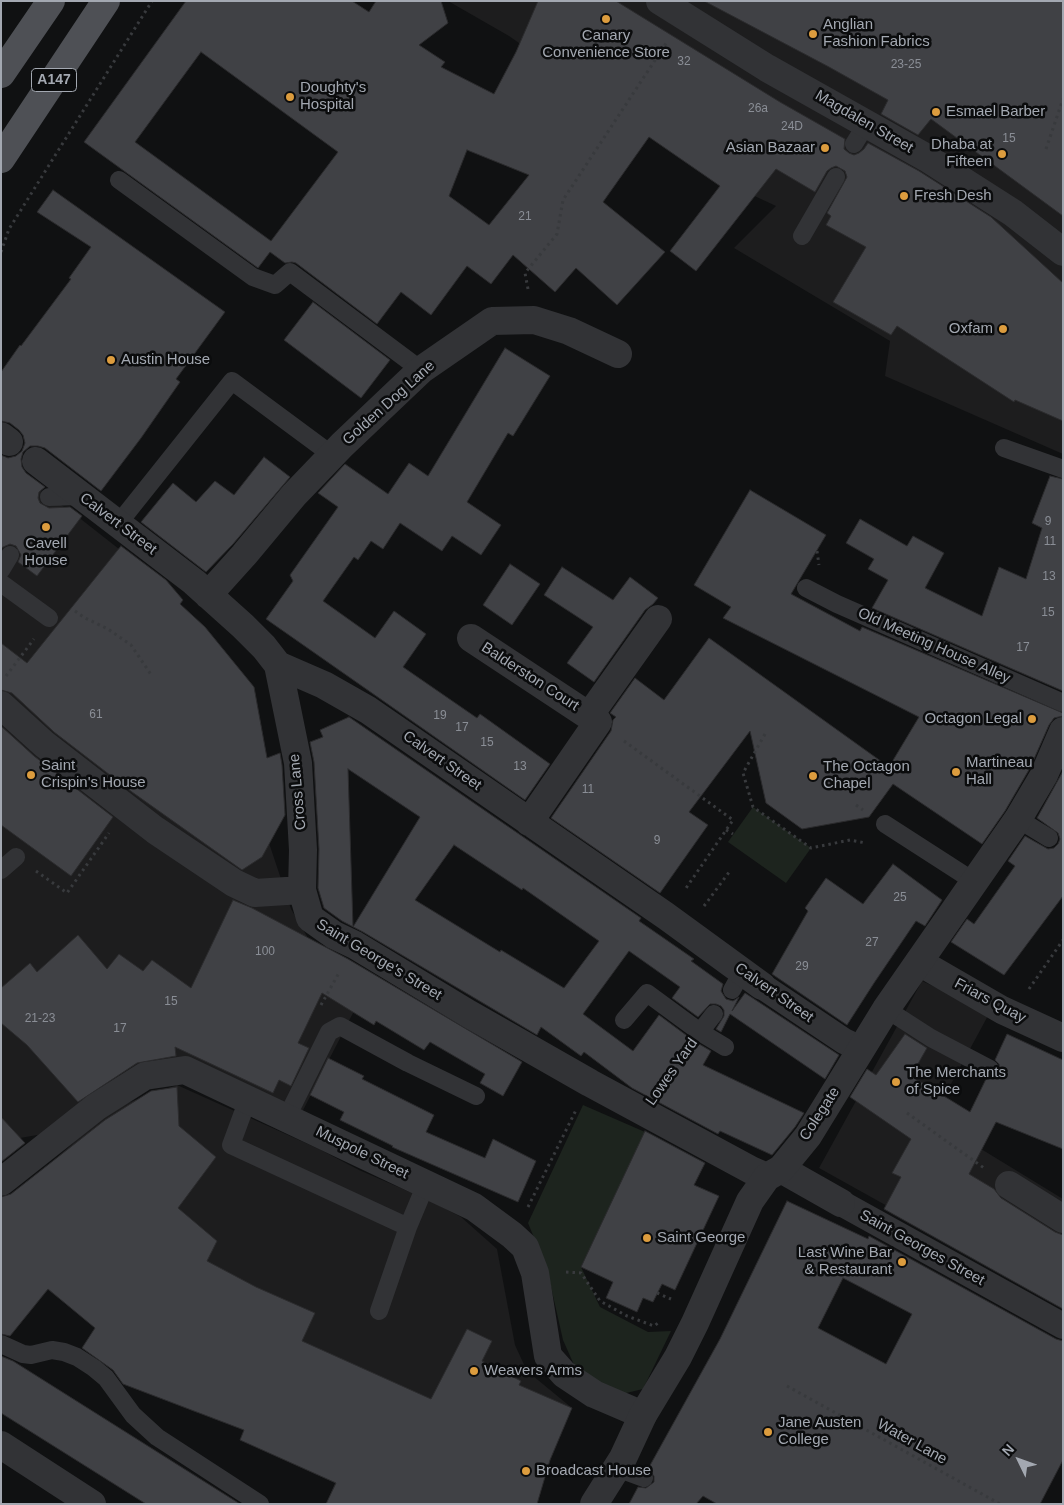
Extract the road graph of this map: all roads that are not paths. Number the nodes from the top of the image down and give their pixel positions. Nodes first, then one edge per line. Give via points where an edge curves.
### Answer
1 (51, 1) edge
2 (106, 1) edge
3 (660, 1) edge
4 (1, 74) edge
5 (18, 134) junction
6 (1, 158) edge
7 (1, 166) edge
8 (836, 177) dead end
9 (119, 180) dead end
10 (802, 236) dead end
11 (1063, 252) edge
12 (618, 354) dead end
13 (421, 370) junction
14 (1004, 448) dead end
15 (332, 455) junction
16 (36, 461) dead end
17 (1063, 469) edge
18 (81, 496) junction
19 (50, 497) dead end
20 (118, 524) junction
21 (1, 583) edge
22 (806, 588) dead end
23 (208, 594) junction
24 (49, 618) road end
25 (658, 619) dead end
26 (471, 638) dead end
27 (278, 665) junction
28 (1063, 703) edge
29 (1, 705) edge
30 (594, 719) junction
31 (1063, 731) edge
32 (1018, 819) junction
33 (529, 822) junction
34 (885, 824) road end
35 (1049, 838) dead end
36 (16, 857) road end
37 (1, 870) edge
38 (975, 882) junction
39 (302, 890) junction
40 (919, 962) junction
41 (745, 983) joint
42 (886, 1009) junction
43 (714, 1014) dead end
44 (624, 1020) dead end
45 (700, 1032) junction
46 (1063, 1038) edge
47 (725, 1047) dead end
48 (860, 1049) junction
49 (990, 1069) dead end
50 (476, 1096) dead end
51 (248, 1099) junction
52 (287, 1118) junction
53 (774, 1172) junction
54 (1, 1182) edge
55 (426, 1184) junction
56 (1009, 1185) road end
57 (841, 1204) joint
58 (1063, 1219) edge
59 (408, 1227) junction
60 (380, 1311) dead end
61 (1063, 1326) edge
62 (1, 1344) edge
63 (643, 1415) junction
64 (1, 1446) edge
65 (617, 1468) junction
66 (644, 1478) dead end
67 (92, 1504) edge
68 (260, 1504) edge
69 (594, 1504) edge

1 - 4 main road, A147
2 - 5 main road, A147
3 - 11 street, Magdalen Street via 767,68 860,134 927,158 1013,213
5 - 6 main road, A147
5 - 7 street
8 - 10 lane
9 - 13 lane via 253,277 275,285 290,272
12 - 13 street, Golden Dog Lane via 569,331 534,320 492,321
13 - 15 street, Golden Dog Lane
14 - 17 lane
15 - 20 lane via 232,381
15 - 23 street, Golden Dog Lane
16 - 18 street, Calvert Street
18 - 19 lane
18 - 20 street, Calvert Street
20 - 23 street, Calvert Street
21 - 24 lane
22 - 28 lane, Old Meeting House Alley
23 - 27 street, Calvert Street via 264,647
25 - 30 street, Balderston Court
26 - 30 street, Balderston Court
27 - 33 street, Calvert Street via 324,685 368,710
27 - 39 street, Cross Lane via 298,763
29 - 39 street via 44,744 155,830 226,877 254,894
30 - 33 street, Balderston Court
31 - 32 street, Colegate via 1044,775
32 - 35 lane
32 - 38 street, Colegate
33 - 41 street, Calvert Street via 676,924
34 - 38 lane
36 - 37 lane
38 - 40 street, Colegate
39 - 53 street, Saint George's Street via 310,918 334,935 590,1083 751,1170
40 - 42 street, Colegate
40 - 46 street, Friars Quay via 1012,1014
41 - 48 street, Calvert Street
42 - 48 street, Colegate
42 - 49 lane via 931,1038
43 - 45 lane, Lowes Yard
44 - 45 lane, Lowes Yard via 647,993
45 - 47 lane, Lowes Yard
48 - 53 street, Colegate via 808,1136
50 - 52 lane via 340,1026 329,1032
51 - 52 street, Muspole Street
51 - 54 street, Muspole Street via 185,1070 145,1076 96,1107
51 - 59 lane via 230,1145
52 - 55 street, Muspole Street
53 - 57 street, Saint Georges Street
53 - 63 street, Colegate via 750,1201 678,1357
55 - 59 lane
55 - 63 street, Muspole Street via 474,1207 525,1247 535,1273 548,1356 564,1374 594,1394
56 - 58 street
57 - 61 street, Saint Georges Street
59 - 60 lane
62 - 68 lane via 23,1354 52,1350 77,1357 106,1378 133,1415 157,1436
63 - 65 street, Colegate
64 - 67 street
65 - 66 lane
65 - 69 street, Colegate

